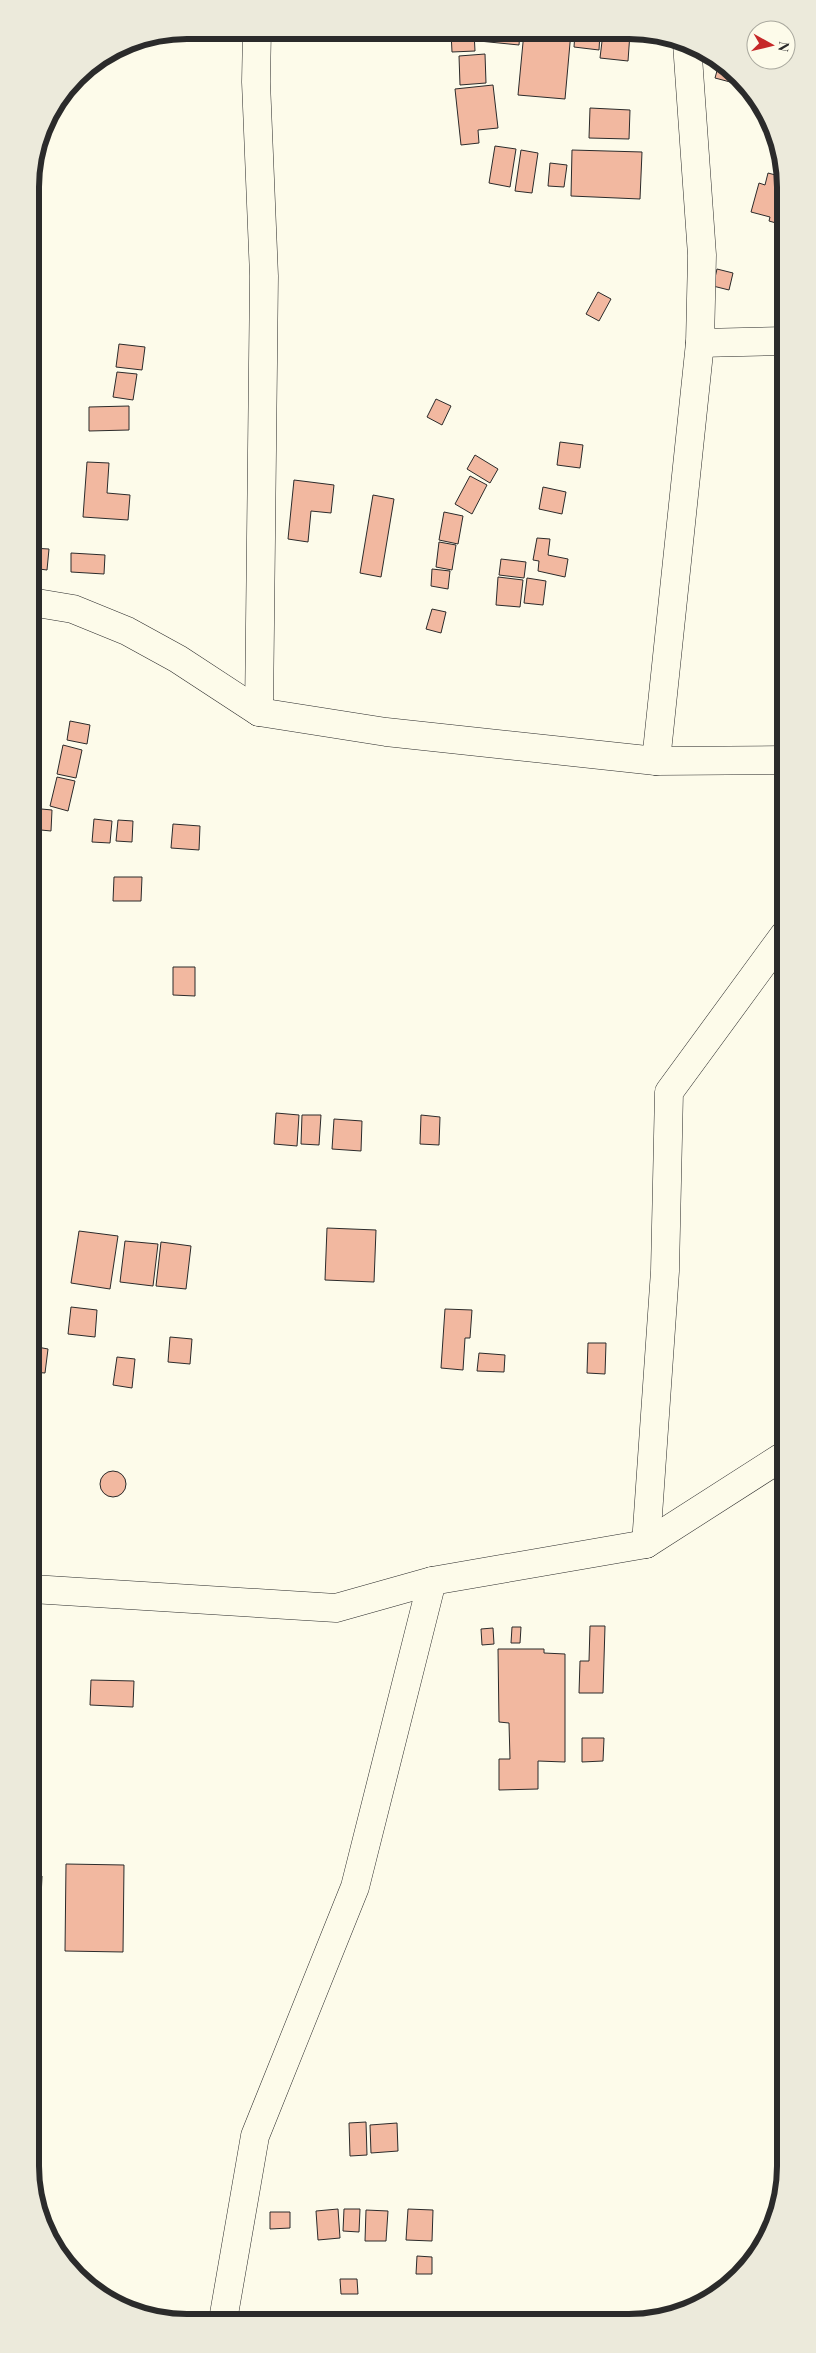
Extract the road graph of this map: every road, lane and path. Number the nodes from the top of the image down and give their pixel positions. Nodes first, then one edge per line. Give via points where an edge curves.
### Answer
1 (258, 39) edge
2 (689, 51) edge
3 (777, 341) edge
4 (700, 343) junction
5 (39, 604) edge
6 (260, 712) junction
7 (777, 760) edge
8 (656, 761) junction
9 (777, 945) edge
10 (777, 1460) edge
11 (646, 1544) junction
12 (432, 1581) junction
13 (39, 1589) edge
14 (224, 2314) edge

1 - 6 street via 256,82 264,276
2 - 4 street via 702,255
3 - 4 street
4 - 8 street
5 - 6 street via 73,610 127,631 178,659
6 - 8 street via 386,732
7 - 8 street
9 - 11 street via 669,1092 665,1272
10 - 11 street
11 - 12 street
12 - 13 street via 336,1608
12 - 14 street via 355,1887 255,2136

